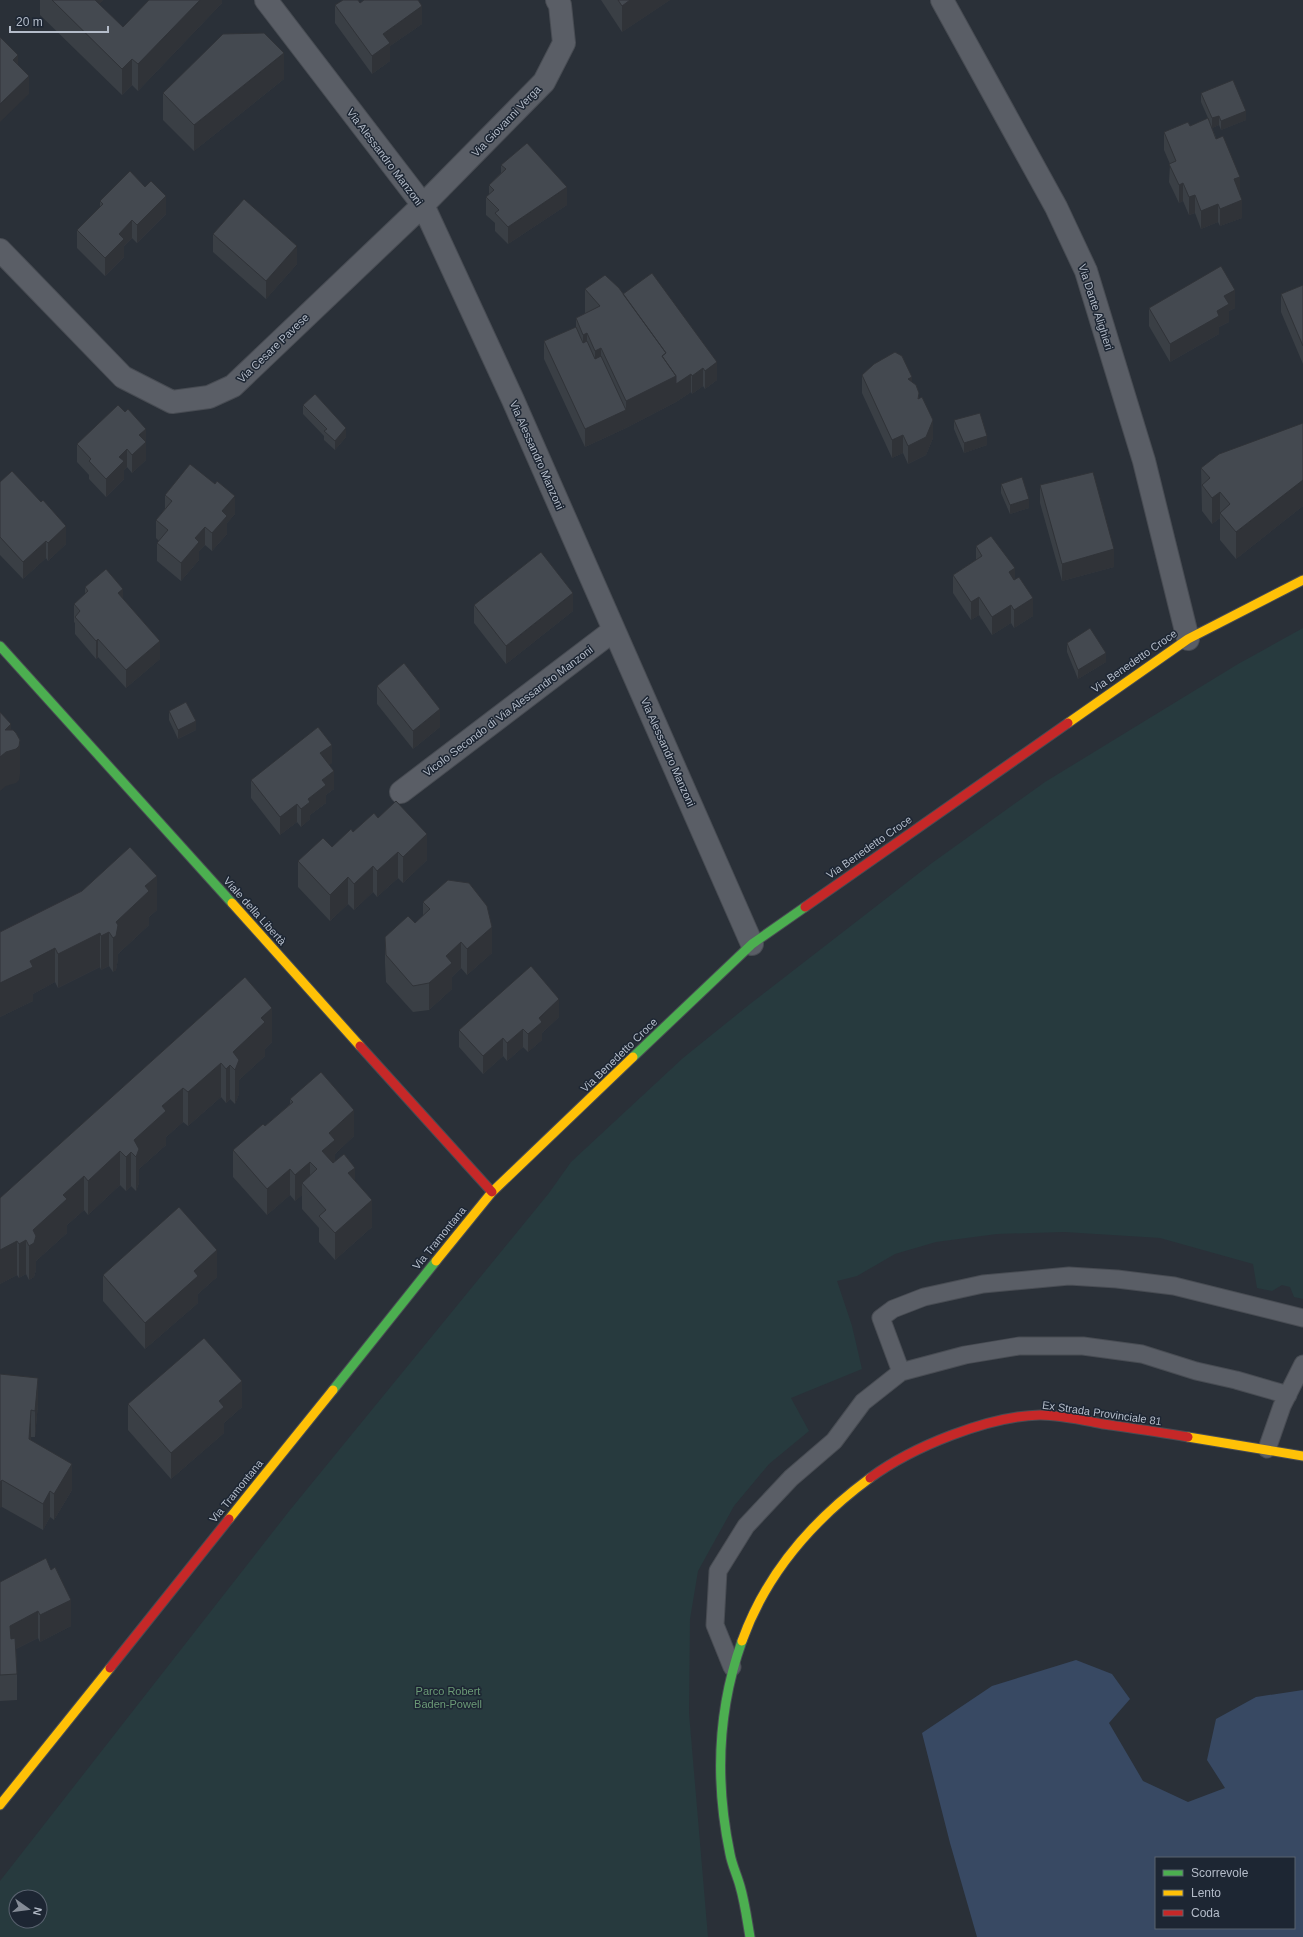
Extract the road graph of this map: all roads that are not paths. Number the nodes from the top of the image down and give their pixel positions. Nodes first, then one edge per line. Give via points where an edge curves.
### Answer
1 (266, 0) edge
2 (557, 0) edge
3 (942, 0) edge
4 (423, 205) junction
5 (0, 250) edge
6 (1303, 580) edge
7 (614, 630) junction
8 (1188, 639) junction
9 (0, 646) edge
10 (401, 792) dead end
11 (752, 944) junction
12 (492, 1192) junction
13 (1303, 1318) edge
14 (1303, 1364) edge
15 (900, 1372) junction
16 (1288, 1395) junction
17 (1267, 1448) junction
18 (1303, 1456) edge
19 (732, 1667) junction
20 (1, 1802) edge
21 (750, 1937) edge

1 - 4 street, Via Alessandro Manzoni
2 - 4 street, Via Giovanni Verga via 560,5 564,43 544,82
3 - 8 street, Via Dante Alighieri via 1056,207 1086,271 1144,461
4 - 5 street, Via Cesare Pavese via 233,386 209,397 172,402 123,377
4 - 7 street, Via Alessandro Manzoni via 513,400
6 - 8 street, Via Benedetto Croce
7 - 10 street, Vicolo Secondo di Via Alessandro Manzoni
7 - 11 street, Via Alessandro Manzoni
8 - 11 street, Via Benedetto Croce
9 - 12 street, Viale della Libertà
11 - 12 street, Via Benedetto Croce
12 - 20 street, Via Tramontana
13 - 15 lane via 1174,1286 1117,1278 1069,1276 983,1284 924,1297 893,1309 881,1318
14 - 16 lane
15 - 16 lane via 965,1355 1018,1346 1083,1346 1142,1354
15 - 19 lane via 863,1402 834,1441 791,1478 746,1526 718,1571 715,1625
16 - 17 lane
17 - 18 street, Ex Strada Provinciale 81
17 - 19 street, Ex Strada Provinciale 81 via 1042,1415 1000,1421 960,1432 921,1447 884,1467 850,1490 823,1514 799,1541 759,1601
19 - 21 street, Ex Strada Provinciale 81 via 722,1722 721,1786 729,1852 742,1893

